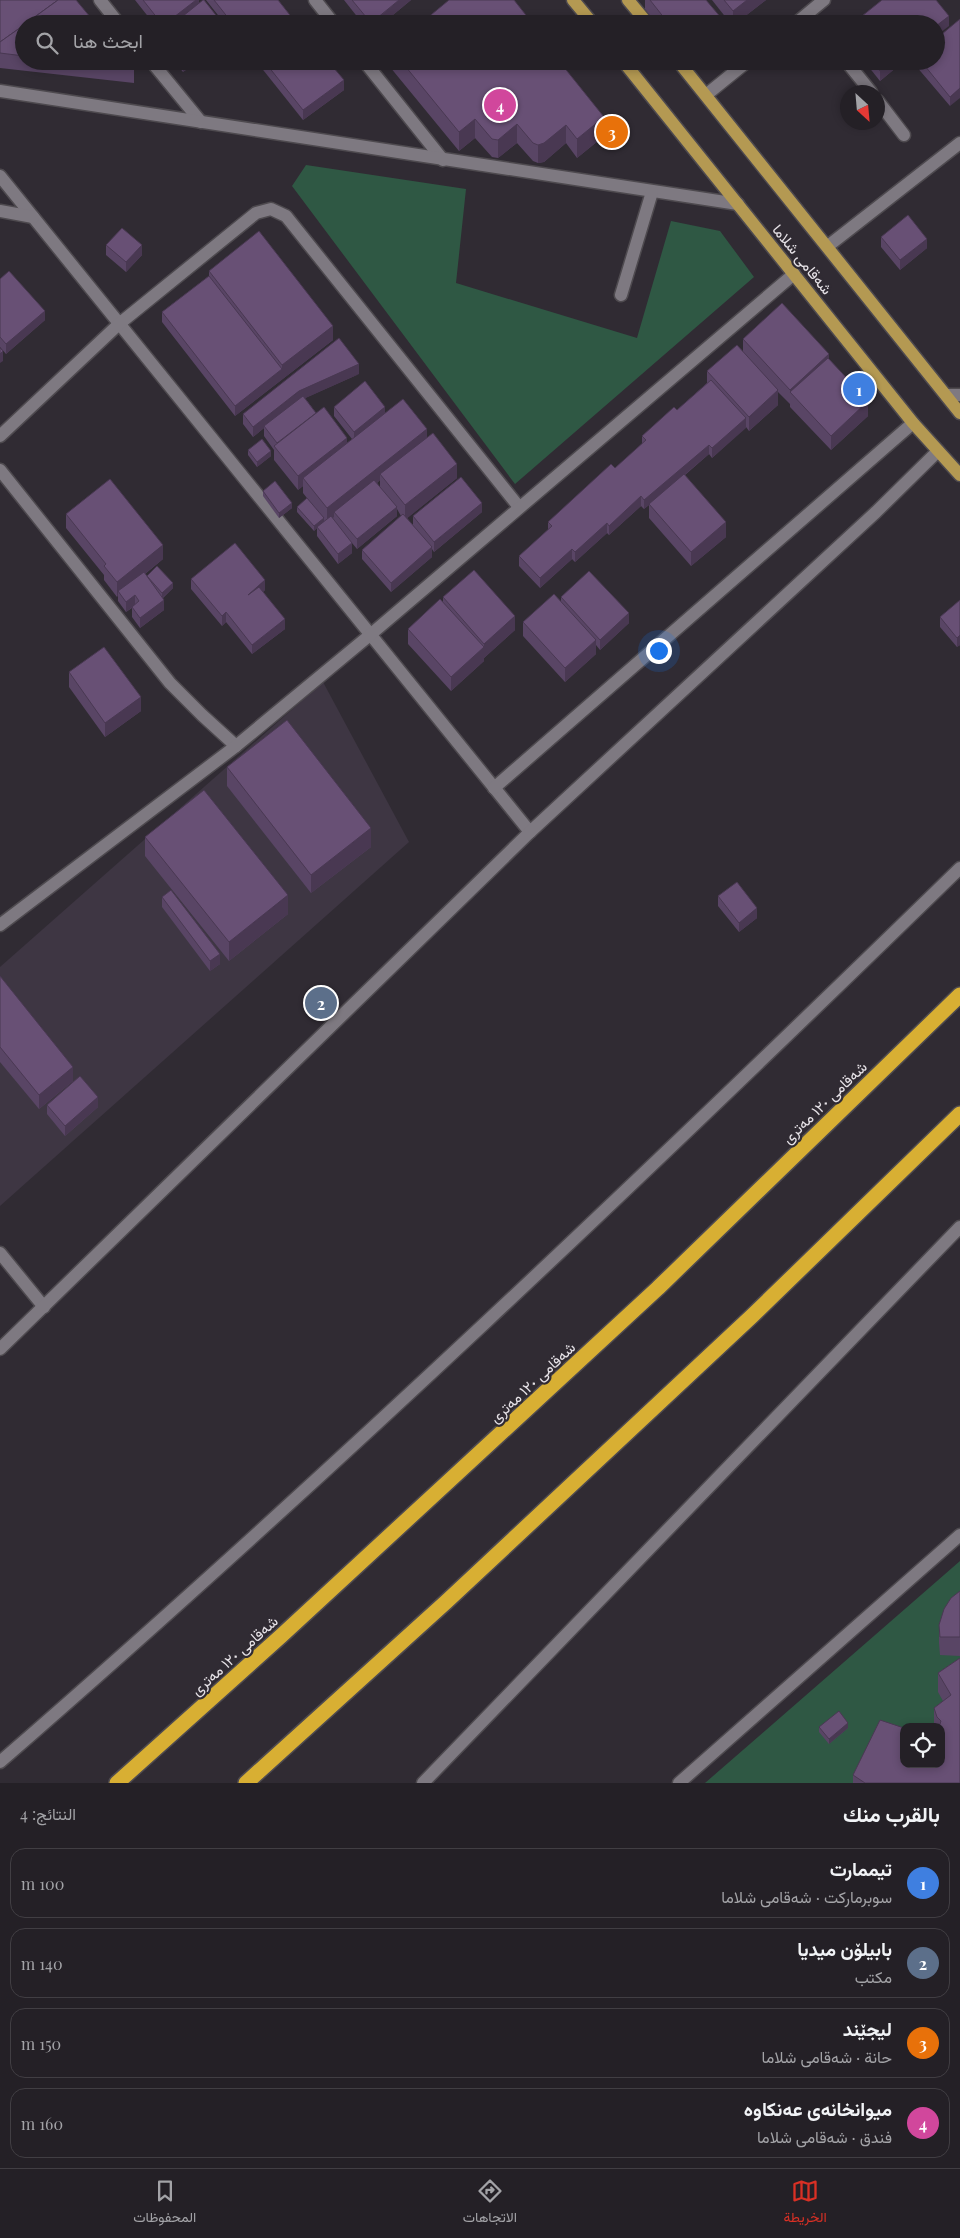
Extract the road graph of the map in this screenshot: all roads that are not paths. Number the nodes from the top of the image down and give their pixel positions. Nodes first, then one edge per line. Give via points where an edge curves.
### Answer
1 (100, 0) edge
2 (315, 0) edge
3 (574, 0) edge
4 (628, 0) edge
5 (824, 0) edge
6 (808, 13) joint
7 (112, 15) edge
8 (327, 15) edge
9 (586, 15) edge
10 (640, 15) edge
11 (806, 15) edge
12 (158, 70) edge
13 (374, 70) edge
14 (630, 70) edge
15 (685, 70) edge
16 (737, 70) edge
17 (853, 70) edge
18 (865, 85) edge
19 (0, 91) edge
20 (706, 95) junction
21 (885, 110) edge
22 (201, 122) junction
23 (904, 135) dead end
24 (960, 143) edge
25 (443, 160) junction
26 (0, 176) edge
27 (652, 192) junction
28 (738, 204) junction
29 (0, 211) edge
30 (33, 217) junction
31 (828, 246) junction
32 (794, 274) junction
33 (622, 295) dead end
34 (119, 324) junction
35 (946, 395) junction
36 (960, 396) edge
37 (960, 413) edge
38 (913, 423) junction
39 (0, 436) edge
40 (938, 451) junction
41 (0, 470) edge
42 (960, 476) edge
43 (519, 507) junction
44 (370, 635) junction
45 (236, 746) junction
46 (494, 788) junction
47 (530, 832) junction
48 (960, 868) edge
49 (0, 925) edge
50 (960, 995) edge
51 (960, 1114) edge
52 (960, 1227) edge
53 (0, 1253) edge
54 (44, 1307) junction
55 (0, 1349) edge
56 (960, 1535) edge
57 (0, 1762) edge
58 (117, 1783) edge
59 (246, 1783) edge
60 (423, 1783) edge
61 (679, 1783) edge

1 - 7 street
2 - 8 street
3 - 9 main road
4 - 10 main road
5 - 6 street
6 - 11 street
12 - 22 street
13 - 25 street
14 - 28 main road, شەقامی شلاما
15 - 20 main road, شەقامی شلاما
16 - 20 street
17 - 18 street
19 - 22 street
20 - 31 main road, شەقامی شلاما
21 - 23 street
22 - 25 street
24 - 31 street
25 - 27 street
26 - 30 street
27 - 28 street
27 - 33 street
28 - 32 main road, شەقامی شلاما
29 - 30 street
30 - 34 street
31 - 35 main road, شەقامی شلاما
32 - 38 main road, شەقامی شلاما
32 - 43 street
34 - 39 street
34 - 43 street via 256,213 271,209 279,211
34 - 44 street
35 - 36 street
35 - 37 main road, شەقامی شلاما
38 - 40 main road, شەقامی شلاما
38 - 46 street
40 - 42 main road, شەقامی شلاما
40 - 47 street
41 - 45 street via 170,683
43 - 44 street
44 - 45 street
44 - 46 street
45 - 49 street
46 - 47 street
47 - 54 street
48 - 57 street via 618,1199 296,1498
50 - 58 highway, شەقامی ١٢٠ مەتری via 644,1301 288,1630
51 - 59 highway via 745,1323
52 - 60 street
53 - 54 street
54 - 55 street
56 - 61 street

